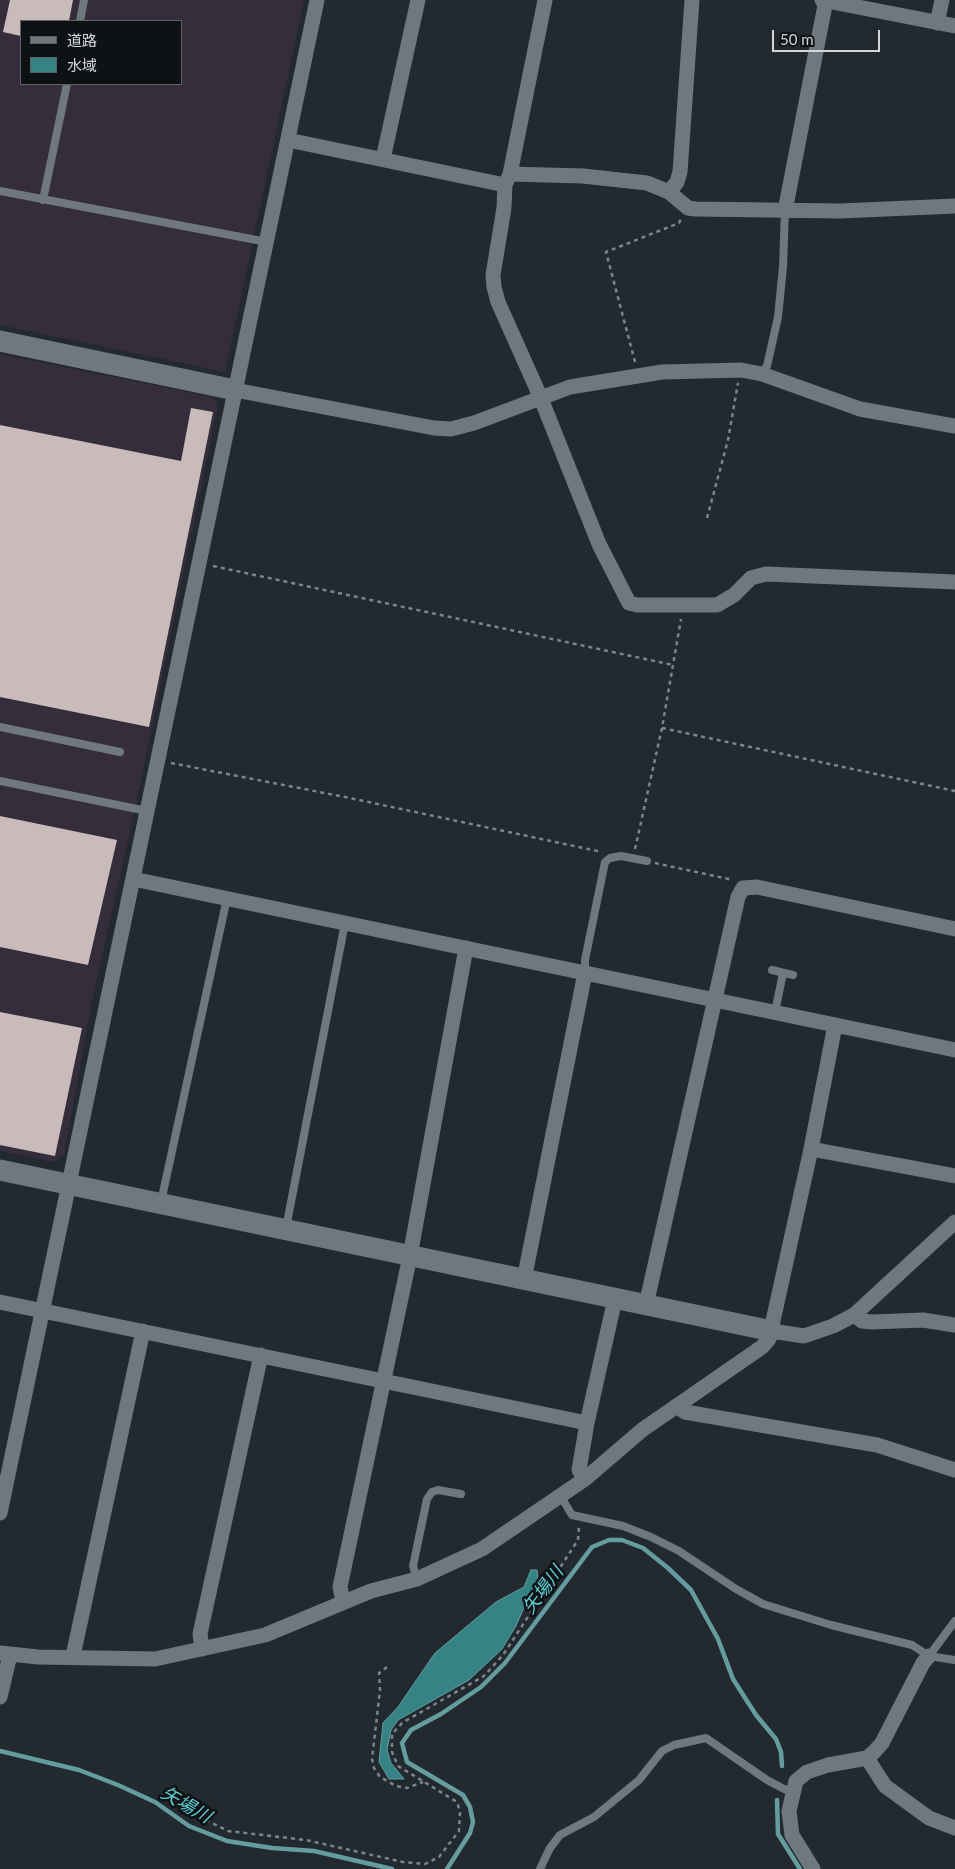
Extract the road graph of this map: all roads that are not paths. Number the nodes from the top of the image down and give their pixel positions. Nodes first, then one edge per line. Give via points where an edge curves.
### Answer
1 (84, 0) edge
2 (317, 0) edge
3 (418, 0) edge
4 (545, 0) edge
5 (692, 0) edge
6 (824, 0) edge
7 (942, 0) edge
8 (80, 20) edge
9 (937, 23) junction
10 (955, 26) edge
11 (67, 85) edge
12 (288, 140) junction
13 (383, 159) junction
14 (508, 179) junction
15 (0, 192) edge
16 (669, 192) junction
17 (43, 200) junction
18 (955, 206) edge
19 (784, 211) junction
20 (267, 242) junction
21 (0, 341) edge
22 (762, 374) junction
23 (235, 390) junction
24 (540, 396) junction
25 (955, 426) edge
26 (955, 582) edge
27 (0, 727) edge
28 (120, 752) dead end
29 (0, 781) edge
30 (147, 811) junction
31 (647, 861) road end
32 (133, 879) junction
33 (227, 898) junction
34 (344, 923) junction
35 (955, 929) edge
36 (466, 948) junction
37 (772, 970) dead end
38 (586, 973) junction
39 (783, 973) junction
40 (793, 975) dead end
41 (714, 1000) junction
42 (775, 1012) junction
43 (835, 1025) junction
44 (955, 1050) edge
45 (810, 1149) junction
46 (0, 1170) edge
47 (955, 1176) edge
48 (68, 1185) junction
49 (161, 1204) junction
50 (955, 1222) edge
51 (286, 1230) junction
52 (410, 1256) junction
53 (524, 1280) junction
54 (615, 1299) junction
55 (0, 1302) edge
56 (646, 1305) junction
57 (42, 1310) junction
58 (854, 1315) junction
59 (955, 1325) edge
60 (143, 1331) junction
61 (772, 1331) junction
62 (261, 1356) junction
63 (383, 1381) junction
64 (676, 1406) junction
65 (587, 1423) junction
66 (955, 1470) edge
67 (585, 1479) junction
68 (462, 1494) dead end
69 (561, 1497) junction
70 (0, 1513) edge
71 (417, 1579) junction
72 (343, 1601) junction
73 (955, 1621) edge
74 (202, 1649) junction
75 (5, 1654) edge
76 (73, 1656) junction
77 (929, 1656) junction
78 (955, 1660) edge
79 (0, 1697) edge
80 (867, 1758) junction
81 (793, 1791) junction
82 (955, 1828) edge
83 (540, 1869) edge
84 (813, 1869) edge

1 - 8 lane
2 - 12 street
3 - 13 street
4 - 14 street
5 - 16 street via 680,172
6 - 9 street
6 - 19 street
7 - 9 street
9 - 10 street
11 - 17 lane
12 - 13 street
12 - 20 street
13 - 14 street
14 - 16 street via 583,176 647,183
14 - 24 street via 493,276 494,288
15 - 17 lane
16 - 19 street via 688,208
17 - 20 lane
18 - 19 street
19 - 22 lane via 778,317 767,366
20 - 23 street
21 - 23 street
22 - 24 street via 741,370 662,372 570,387
22 - 25 street via 860,408
23 - 24 street via 434,428 474,423
23 - 30 street
24 - 26 street via 600,544 629,603 707,606 725,602 758,574
27 - 28 lane
29 - 30 lane
30 - 32 street
31 - 38 lane via 610,858 605,862 585,960
32 - 33 street
32 - 48 street
33 - 34 street
33 - 49 lane
34 - 36 street
34 - 51 lane
35 - 41 street via 757,887 743,888 738,897
36 - 38 street
36 - 52 street
37 - 39 lane
38 - 41 street
38 - 53 street
39 - 40 lane
39 - 42 lane
41 - 42 street
41 - 56 street
42 - 43 street
43 - 44 street
43 - 45 street
45 - 47 street
45 - 61 street
46 - 48 street
48 - 49 street
48 - 57 street
49 - 51 street
50 - 58 street
51 - 52 street
52 - 53 street
52 - 63 street
53 - 54 street
54 - 56 street
54 - 65 street
55 - 57 street
56 - 61 street
57 - 60 street
57 - 70 street
58 - 59 street via 862,1321 872,1322 923,1320
58 - 61 street via 804,1336
60 - 62 street
60 - 76 street
61 - 64 street via 762,1347
62 - 63 street
62 - 74 street via 200,1634
63 - 65 street
63 - 72 street via 340,1587
64 - 66 street via 685,1412 876,1445
64 - 67 street via 642,1430
65 - 67 street via 579,1470
67 - 69 street
68 - 71 lane via 438,1490 427,1499 413,1566
69 - 71 street via 482,1549
69 - 77 lane via 572,1515 623,1526 651,1537 764,1604 912,1645
71 - 72 street
72 - 74 street via 265,1635
73 - 77 lane
74 - 76 street via 155,1659
75 - 76 street
75 - 79 street
77 - 78 lane
77 - 80 street via 882,1743
80 - 81 street via 807,1772 796,1781
80 - 82 street via 885,1786 929,1818
81 - 83 lane via 767,1780 706,1738 674,1745 662,1751 639,1780 594,1817 560,1836
81 - 84 street via 789,1811 792,1836

